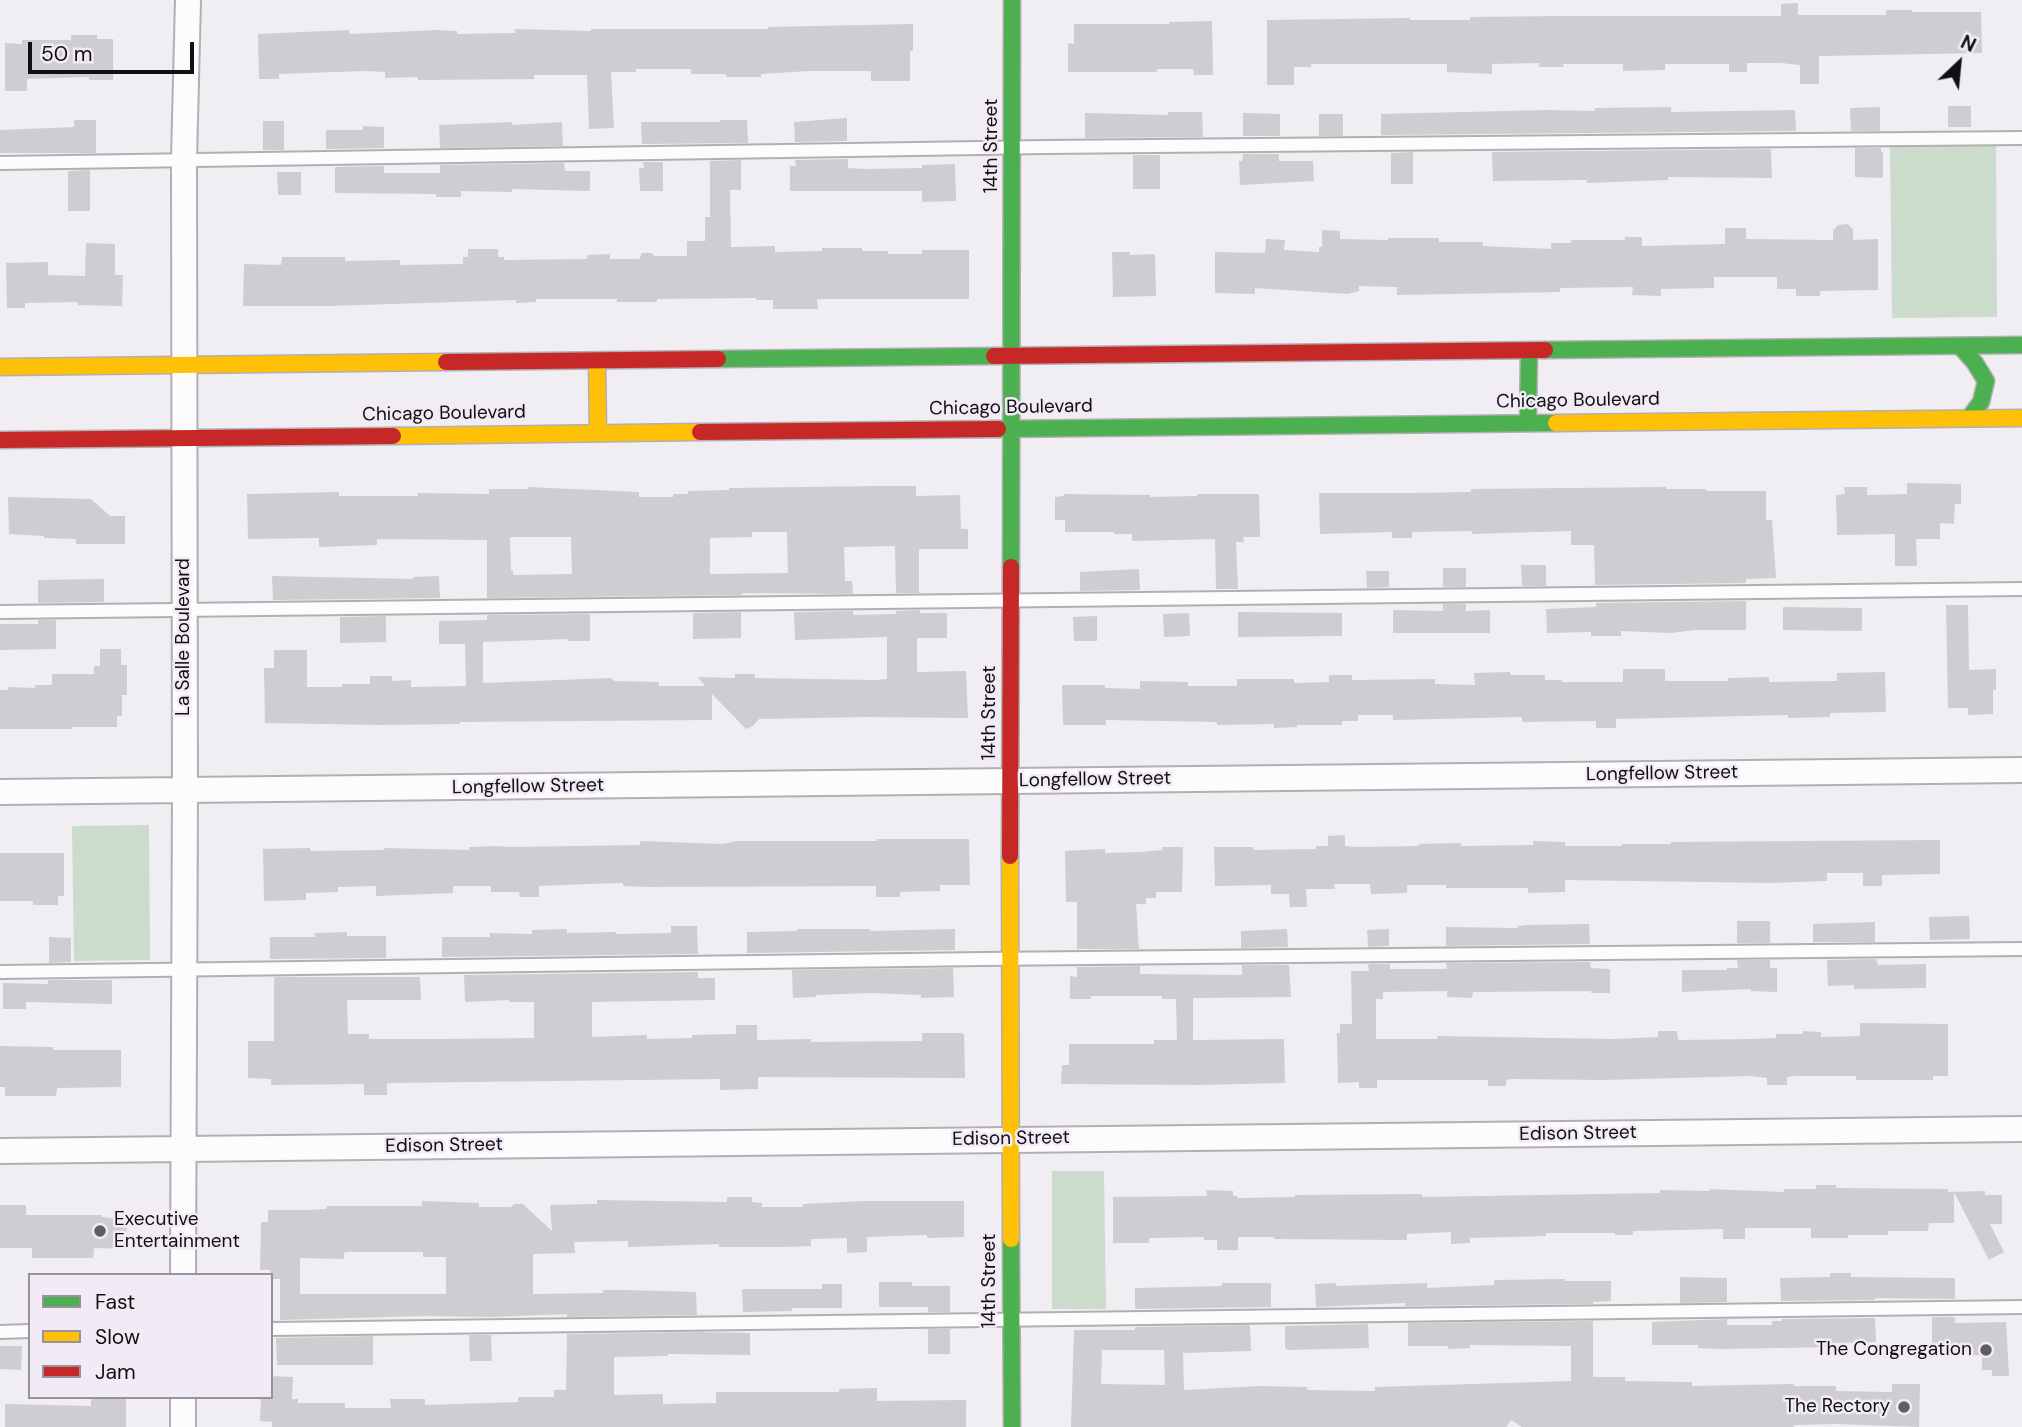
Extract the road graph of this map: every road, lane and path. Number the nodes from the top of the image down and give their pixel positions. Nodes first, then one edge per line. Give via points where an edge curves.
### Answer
1 (188, 0) edge
2 (1012, 0) edge
3 (2022, 138) edge
4 (1014, 148) junction
5 (184, 160) junction
6 (0, 163) edge
7 (2022, 345) edge
8 (1960, 346) junction
9 (1529, 352) junction
10 (1012, 356) junction
11 (597, 361) junction
12 (185, 365) junction
13 (0, 368) edge
14 (1969, 418) junction
15 (2022, 418) edge
16 (1528, 422) junction
17 (1011, 429) junction
18 (598, 433) junction
19 (183, 439) junction
20 (0, 440) edge
21 (2022, 589) edge
22 (1011, 601) junction
23 (183, 611) junction
24 (0, 612) edge
25 (2022, 771) edge
26 (1011, 781) junction
27 (185, 791) junction
28 (0, 792) edge
29 (2022, 949) edge
30 (1011, 959) junction
31 (183, 970) junction
32 (0, 972) edge
33 (2022, 1129) edge
34 (1010, 1139) junction
35 (183, 1149) junction
36 (0, 1152) edge
37 (183, 1273) edge
38 (2022, 1307) edge
39 (1012, 1319) junction
40 (273, 1329) edge
41 (28, 1331) edge
42 (0, 1332) edge
43 (183, 1399) edge
44 (183, 1427) edge
45 (1012, 1427) edge

1 - 5 street, La Salle Boulevard
2 - 4 street, 14th Street
3 - 4 lane
4 - 5 lane
4 - 10 street, 14th Street
5 - 6 lane
5 - 12 street, La Salle Boulevard
7 - 8 street
8 - 9 street
8 - 14 street via 1986,381 1981,402
9 - 10 street
9 - 16 street
10 - 11 street
10 - 17 street, 14th Street
11 - 12 street
11 - 18 street
12 - 13 street
12 - 19 street, La Salle Boulevard
14 - 15 street, Chicago Boulevard
14 - 16 street, Chicago Boulevard
16 - 17 street, Chicago Boulevard
17 - 18 street, Chicago Boulevard
17 - 22 street, 14th Street
18 - 19 street, Chicago Boulevard
19 - 20 street, Chicago Boulevard
19 - 23 street, La Salle Boulevard
21 - 22 lane
22 - 23 lane
22 - 26 street, 14th Street
23 - 24 lane
23 - 27 street, La Salle Boulevard
25 - 26 street, Longfellow Street
26 - 27 street, Longfellow Street
26 - 30 street, 14th Street
27 - 28 street, Longfellow Street
27 - 31 street, La Salle Boulevard
29 - 30 lane
30 - 31 lane
30 - 34 street, 14th Street
31 - 32 lane
31 - 35 street, La Salle Boulevard
33 - 34 street, Edison Street
34 - 35 street, Edison Street
34 - 39 street, 14th Street
35 - 36 street, Edison Street
35 - 37 street, La Salle Boulevard
38 - 39 lane
39 - 40 lane
39 - 45 street, 14th Street
41 - 42 lane
43 - 44 street

